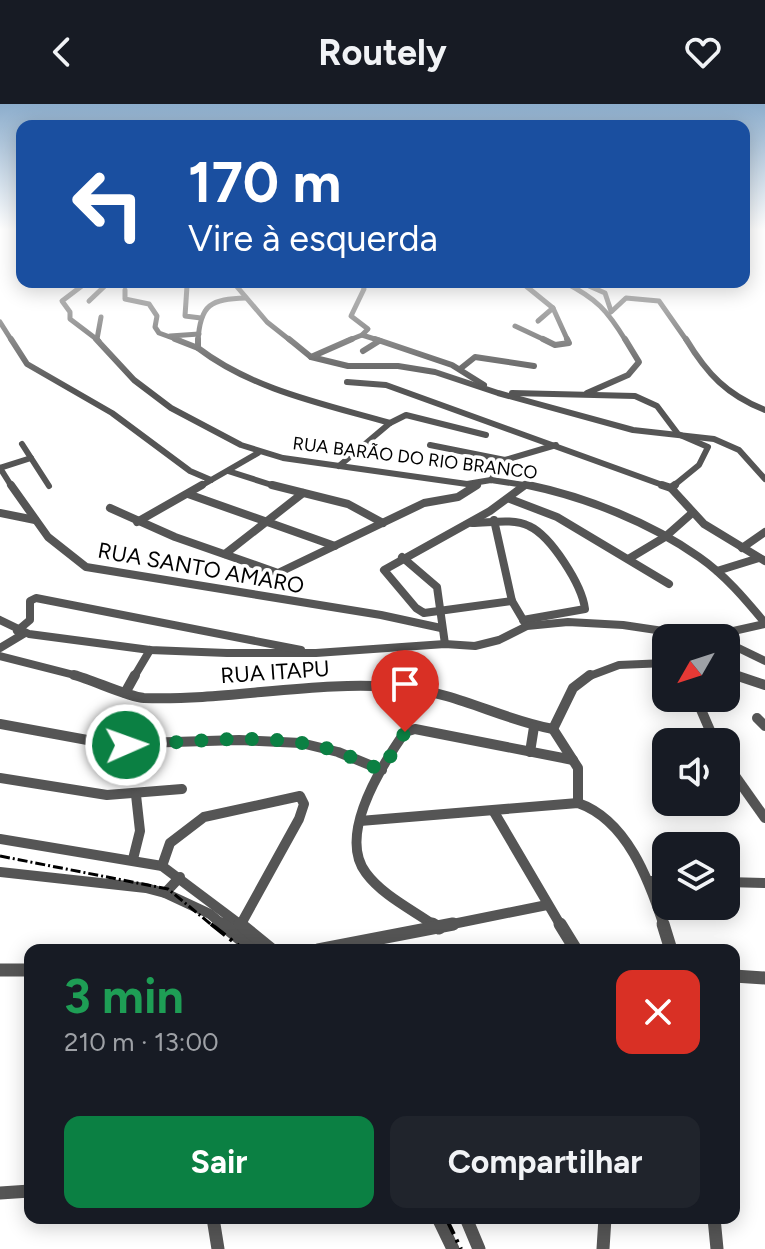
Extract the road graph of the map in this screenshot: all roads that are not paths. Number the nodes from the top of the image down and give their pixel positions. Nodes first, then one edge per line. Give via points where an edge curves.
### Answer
1 (78, 288) edge
2 (102, 288) edge
3 (187, 288) edge
4 (236, 288) edge
5 (364, 288) edge
6 (528, 288) edge
7 (576, 288) edge
8 (594, 288) edge
9 (125, 290) dead end
10 (74, 291) junction
11 (238, 291) junction
12 (97, 292) junction
13 (246, 298) junction
14 (224, 299) junction
15 (89, 301) dead end
16 (553, 308) junction
17 (611, 313) junction
18 (101, 317) dead end
19 (201, 318) junction
20 (538, 321) dead end
21 (0, 322) edge
22 (515, 326) dead end
23 (199, 334) junction
24 (362, 335) junction
25 (167, 336) junction
26 (97, 339) junction
27 (379, 341) junction
28 (198, 348) junction
29 (363, 351) dead end
30 (311, 357) junction
31 (534, 366) dead end
32 (460, 369) junction
33 (347, 382) dead end
34 (490, 390) junction
35 (498, 393) junction
36 (580, 396) junction
37 (765, 410) edge
38 (390, 423) junction
39 (678, 434) junction
40 (486, 435) dead end
41 (22, 444) dead end
42 (430, 445) dead end
43 (556, 445) junction
44 (258, 453) junction
45 (31, 458) junction
46 (505, 460) junction
47 (339, 466) junction
48 (0, 468) edge
49 (228, 471) junction
50 (765, 479) edge
51 (211, 480) junction
52 (491, 480) junction
53 (477, 485) junction
54 (525, 485) junction
55 (49, 486) dead end
56 (671, 488) junction
57 (303, 493) junction
58 (188, 494) junction
59 (510, 499) junction
60 (110, 508) dead end
61 (490, 511) junction
62 (0, 513) edge
63 (691, 514) junction
64 (35, 520) junction
65 (137, 522) junction
66 (267, 523) junction
67 (383, 523) junction
68 (469, 523) junction
69 (495, 523) junction
70 (765, 532) edge
71 (665, 537) junction
72 (335, 546) junction
73 (742, 548) junction
74 (225, 554) junction
75 (402, 557) junction
76 (630, 558) junction
77 (762, 559) edge
78 (717, 571) junction
79 (669, 584) dead end
80 (512, 601) junction
81 (443, 611) junction
82 (0, 620) edge
83 (525, 623) junction
84 (765, 623) edge
85 (441, 628) junction
86 (740, 629) edge
87 (652, 631) edge
88 (21, 632) junction
89 (445, 644) junction
90 (0, 648) edge
91 (740, 648) edge
92 (150, 650) junction
93 (316, 653) junction
94 (0, 656) edge
95 (765, 661) edge
96 (652, 662) edge
97 (740, 677) edge
98 (765, 685) edge
99 (125, 693) junction
100 (0, 724) edge
101 (534, 727) junction
102 (553, 729) junction
103 (530, 752) junction
104 (573, 760) junction
105 (382, 770) junction
106 (0, 778) edge
107 (740, 782) edge
108 (182, 789) dead end
109 (136, 795) junction
110 (578, 803) junction
111 (494, 812) junction
112 (763, 814) edge
113 (360, 821) junction
114 (0, 839) edge
115 (133, 859) junction
116 (162, 866) junction
117 (0, 872) edge
118 (180, 877) junction
119 (649, 881) joint
120 (740, 882) edge
121 (765, 883) edge
122 (165, 893) junction
123 (547, 905) junction
124 (241, 924) junction
125 (439, 928) junction
126 (245, 944) edge
127 (265, 944) edge
128 (351, 944) edge
129 (572, 944) edge
130 (669, 944) edge
131 (0, 970) edge
132 (24, 970) edge
133 (740, 976) edge
134 (765, 978) edge
135 (24, 1191) edge
136 (0, 1193) edge
137 (214, 1224) edge
138 (441, 1224) edge
139 (469, 1224) edge
140 (605, 1224) edge
141 (715, 1224) edge
142 (218, 1249) edge
143 (453, 1249) edge
144 (479, 1249) edge
145 (603, 1249) edge
146 (717, 1249) edge

1 - 10 street
2 - 12 street
3 - 19 street via 185,316
4 - 11 street
5 - 24 street via 351,319 368,329
6 - 16 street
7 - 17 street
8 - 17 street via 605,293
9 - 25 street via 125,299 149,304 157,316 156,331
10 - 12 street
10 - 26 street, RUA BARÃO DO RIO BRANCO via 62,304 70,319
11 - 13 street
11 - 14 street
12 - 15 street
13 - 14 street
13 - 30 street
14 - 19 street via 209,303
16 - 20 street
16 - 22 street via 567,345 555,345
17 - 36 street via 638,366
17 - 37 street via 626,298 659,301 720,389
18 - 26 street
19 - 23 street
21 - 51 street via 27,364
23 - 25 street
23 - 28 street
24 - 27 street
24 - 30 street
25 - 28 street
26 - 44 street, RUA BARÃO DO RIO BRANCO via 134,380 171,408
27 - 29 street
27 - 32 street
28 - 38 street via 231,371
30 - 34 street via 348,366 425,370
31 - 32 street via 478,357
32 - 34 street
33 - 43 street via 386,385
34 - 35 street
35 - 36 street
35 - 39 street via 633,430
36 - 39 street via 642,397 657,406
38 - 40 street via 406,415
38 - 47 street
39 - 50 street via 731,445
39 - 56 street via 708,449 696,469
41 - 45 street
42 - 46 street
43 - 46 street
43 - 56 street
44 - 47 street, RUA BARÃO DO RIO BRANCO
44 - 49 street
45 - 48 street
45 - 55 street
46 - 52 street
47 - 53 street, RUA BARÃO DO RIO BRANCO
48 - 64 street, RUA SANTO AMARO
49 - 51 street
49 - 57 street
51 - 58 street
52 - 53 street, RUA BARÃO DO RIO BRANCO
52 - 54 street, RUA BARÃO DO RIO BRANCO
53 - 67 street via 463,495 432,499
54 - 59 street
54 - 71 street, RUA BARÃO DO RIO BRANCO via 585,502
56 - 63 street
57 - 66 street
57 - 67 street via 348,504
58 - 65 street
58 - 66 street
59 - 61 street
59 - 76 street via 557,517
60 - 65 street
61 - 68 street
61 - 69 street
62 - 64 street
63 - 71 street
63 - 73 street
64 - 85 street, RUA SANTO AMARO via 86,567
65 - 74 street
66 - 72 street
66 - 74 street
67 - 72 street
68 - 69 street
68 - 75 street
69 - 80 street
69 - 83 street via 524,524 539,531 587,604
70 - 73 street
71 - 76 street
71 - 78 street, RUA BARÃO DO RIO BRANCO
72 - 74 street via 284,571 269,572
73 - 77 street
75 - 81 street via 437,586
75 - 81 street via 385,573 419,611
76 - 79 street
77 - 78 street
78 - 84 street, RUA BARÃO DO RIO BRANCO
80 - 81 street
80 - 83 street
81 - 85 street
82 - 88 street
83 - 87 street via 581,622
83 - 89 street via 499,640 475,646
84 - 86 street
85 - 89 street
88 - 90 street
88 - 92 street
88 - 93 street via 30,620 30,601 36,598
89 - 93 street
91 - 95 street
92 - 93 street
92 - 99 street
94 - 99 street, RUA ITAPU
96 - 102 street via 618,666 578,683
97 - 98 street
99 - 101 street, RUA ITAPU via 140,698 350,686 407,688 446,695
100 - 105 street via 109,744 301,743
101 - 102 street, RUA ITAPU
101 - 103 street
102 - 104 street
103 - 104 street
103 - 105 street via 415,729 402,736
104 - 110 street via 579,773
105 - 113 street
106 - 109 street
107 - 112 street
108 - 109 street
109 - 115 street via 140,831
110 - 111 street
110 - 119 street via 593,806 605,817
111 - 113 street
111 - 123 street
113 - 125 street via 354,843 366,872
114 - 115 street
115 - 116 street
116 - 118 street
116 - 124 street via 170,843 204,817 300,796 304,804 299,819
117 - 122 street
118 - 122 street
118 - 124 street
119 - 130 street
120 - 121 street
122 - 126 street via 210,914
123 - 125 street
123 - 129 street
124 - 127 street
125 - 128 street
131 - 132 street
133 - 134 street
135 - 136 street
137 - 142 street
138 - 143 street
139 - 144 street
140 - 145 street
141 - 146 street

